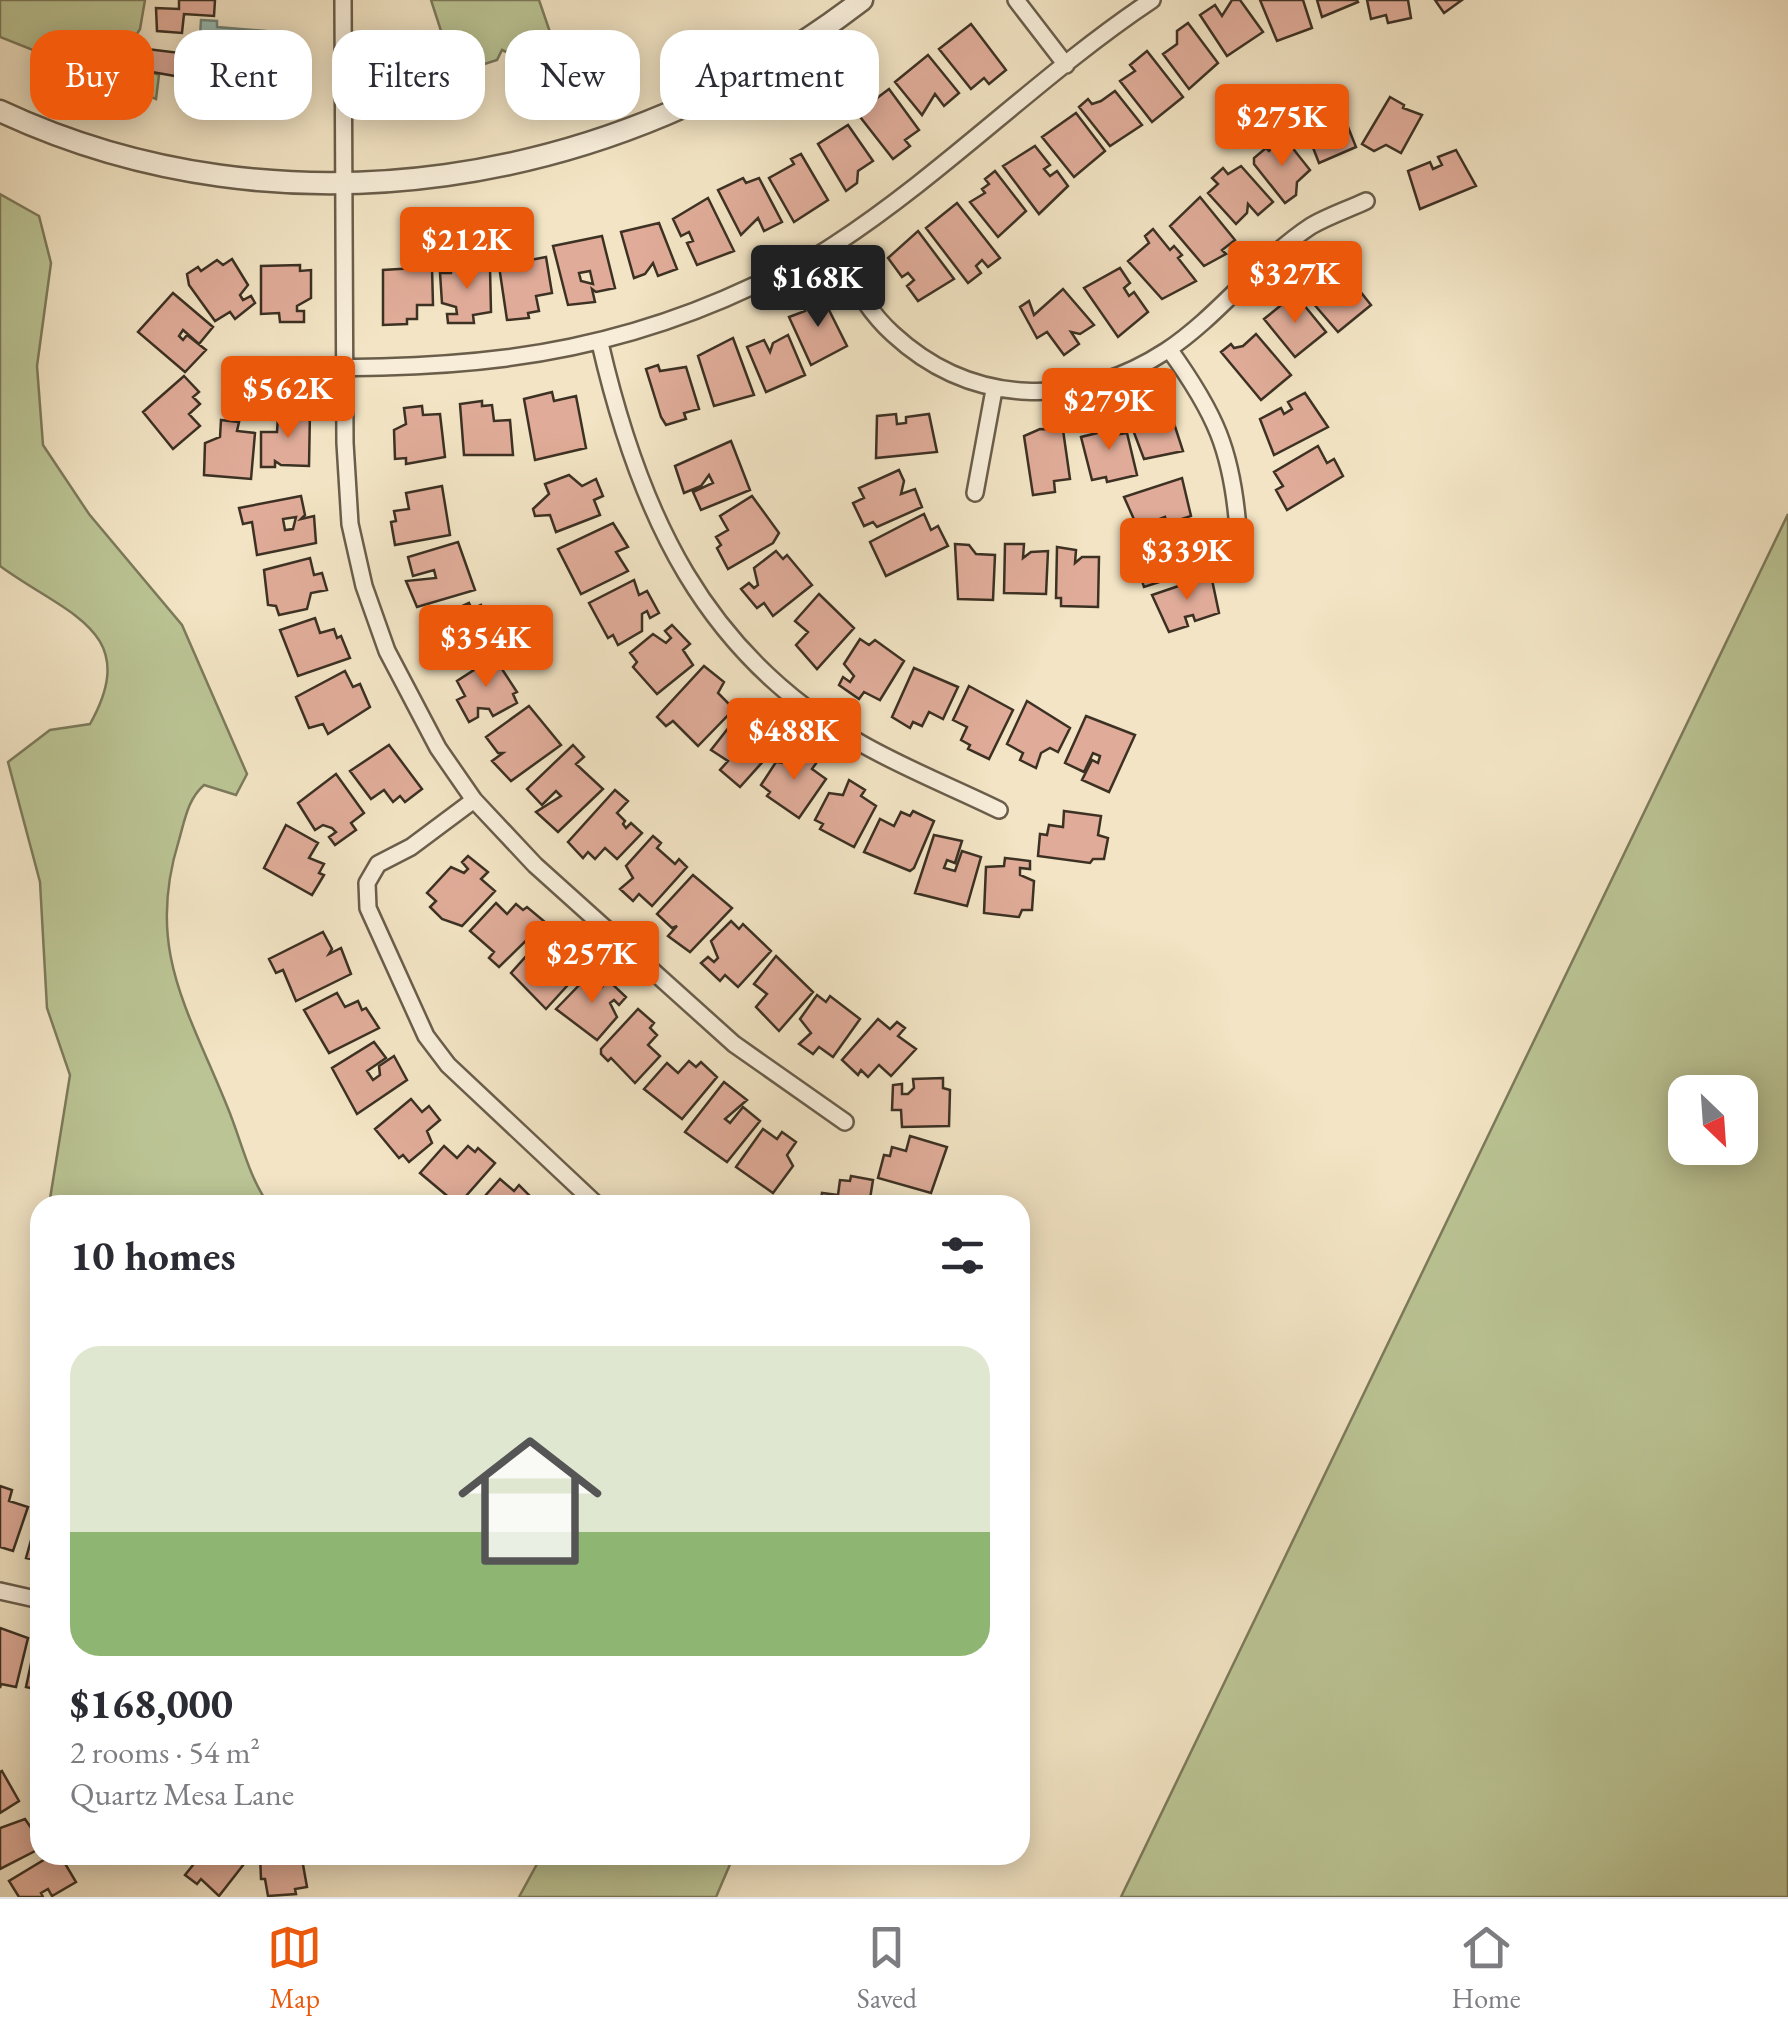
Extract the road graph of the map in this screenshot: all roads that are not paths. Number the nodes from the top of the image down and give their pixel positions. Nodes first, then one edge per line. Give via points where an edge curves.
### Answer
1 (342, 0) edge
2 (862, 0) edge
3 (1016, 0) edge
4 (1152, 0) edge
5 (1066, 66) junction
6 (0, 111) edge
7 (345, 183) junction
8 (1366, 200) dead end
9 (832, 247) junction
10 (600, 343) junction
11 (1169, 349) junction
12 (250, 367) dead end
13 (346, 369) junction
14 (994, 390) junction
15 (975, 493) dead end
16 (1238, 529) dead end
17 (474, 800) junction
18 (999, 810) dead end
19 (845, 1122) dead end
20 (586, 1195) edge
21 (0, 1591) edge
22 (30, 1598) edge

1 - 7 street
2 - 7 street via 740,82 660,120 496,168
3 - 5 street
4 - 5 street
5 - 9 street
6 - 7 street via 152,162 278,182
7 - 13 street
8 - 11 street via 1311,226
9 - 10 street via 720,302
9 - 14 street via 891,333 954,376
10 - 13 street via 478,364
10 - 18 street via 616,414 651,512 697,592 739,646 862,744
11 - 14 street via 1070,391
11 - 16 street via 1200,391 1226,445
12 - 13 street
13 - 17 street via 350,524 364,586 414,709
14 - 15 street
17 - 19 street via 535,865 734,1044
17 - 20 street via 378,864 367,883 368,908 426,1036 448,1065
21 - 22 street

